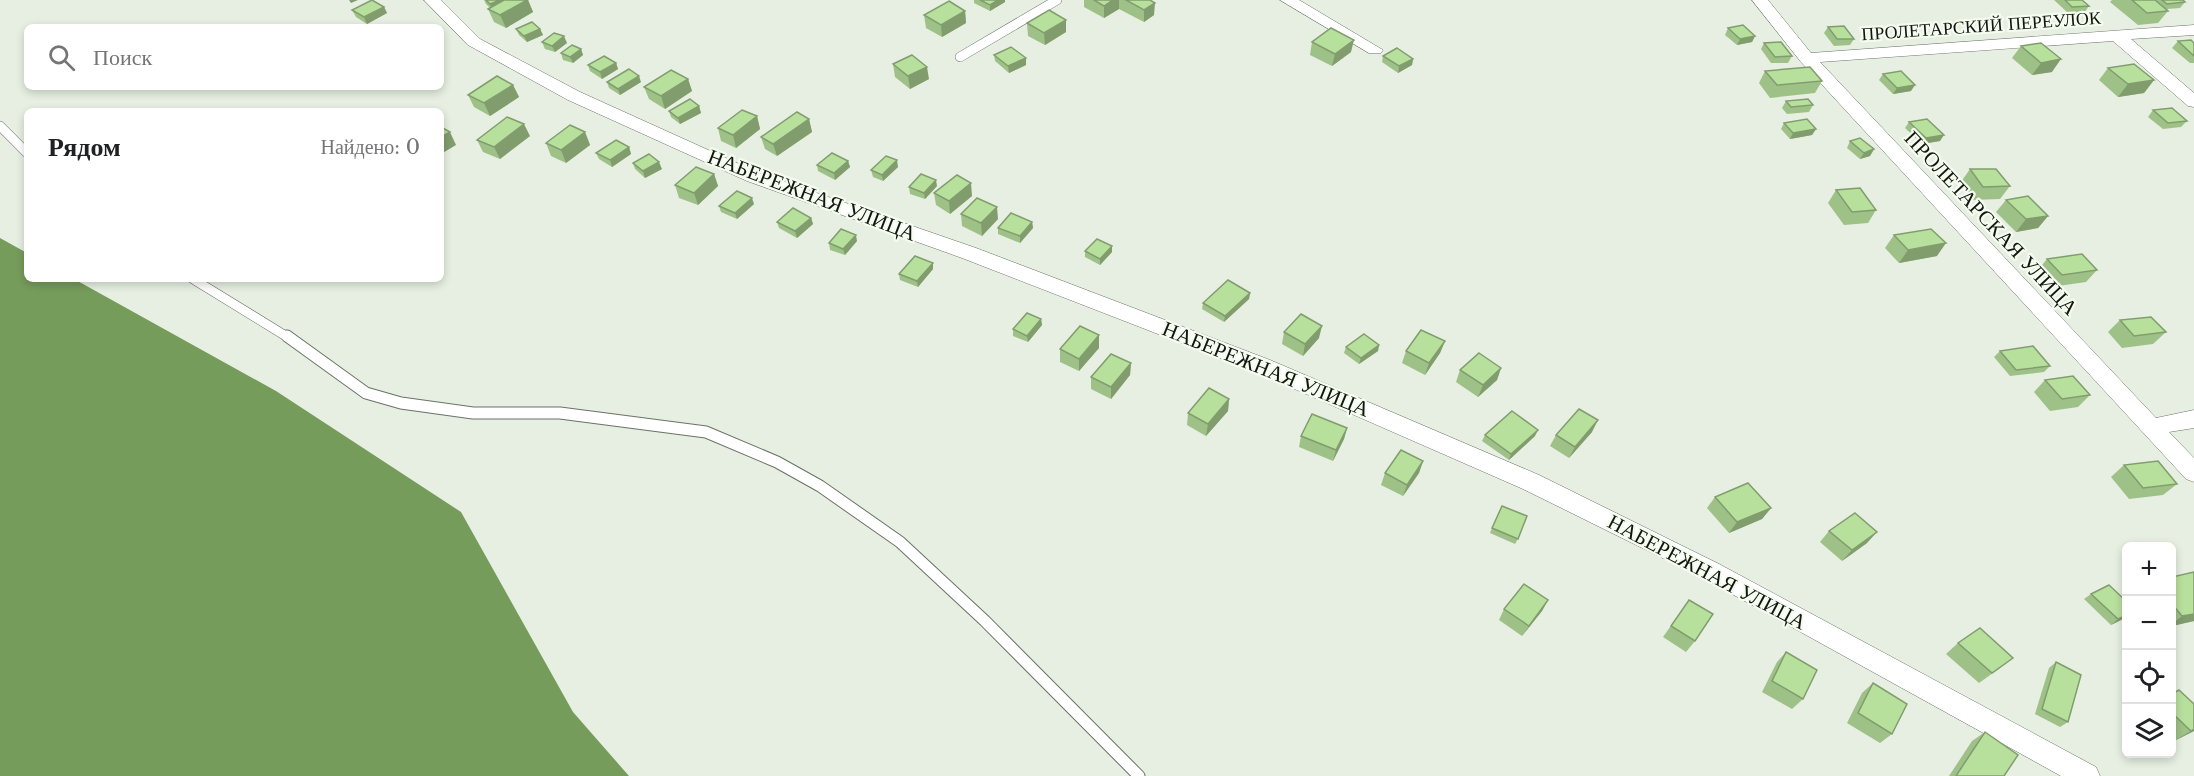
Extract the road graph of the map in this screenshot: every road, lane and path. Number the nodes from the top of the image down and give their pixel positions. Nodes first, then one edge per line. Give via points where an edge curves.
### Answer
1 (432, 0) edge
2 (1057, 0) edge
3 (1288, 0) edge
4 (1760, 0) edge
5 (2194, 30) edge
6 (2117, 36) junction
7 (1375, 50) dead end
8 (960, 57) dead end
9 (1807, 58) junction
10 (2194, 102) edge
11 (0, 126) edge
12 (24, 150) edge
13 (198, 282) edge
14 (2194, 419) edge
15 (2151, 427) junction
16 (2194, 473) edge
17 (1139, 776) edge
18 (2087, 776) edge

1 - 18 street, НАБЕРЕЖНАЯ УЛИЦА via 474,42 574,96 753,177 969,253 1263,366 1532,482 1711,571
2 - 8 lane
3 - 7 street
4 - 9 street, ПРОЛЕТАРСКАЯ УЛИЦА
5 - 6 street, ПРОЛЕТАРСКИЙ ПЕРЕУЛОК
6 - 9 street, ПРОЛЕТАРСКИЙ ПЕРЕУЛОК
6 - 10 street
9 - 15 street, ПРОЛЕТАРСКАЯ УЛИЦА
11 - 12 lane
13 - 17 lane via 296,342 366,393 400,403 473,412 560,413 706,432 777,462 820,486 900,542 985,621
14 - 15 street
15 - 16 street, ПРОЛЕТАРСКАЯ УЛИЦА

